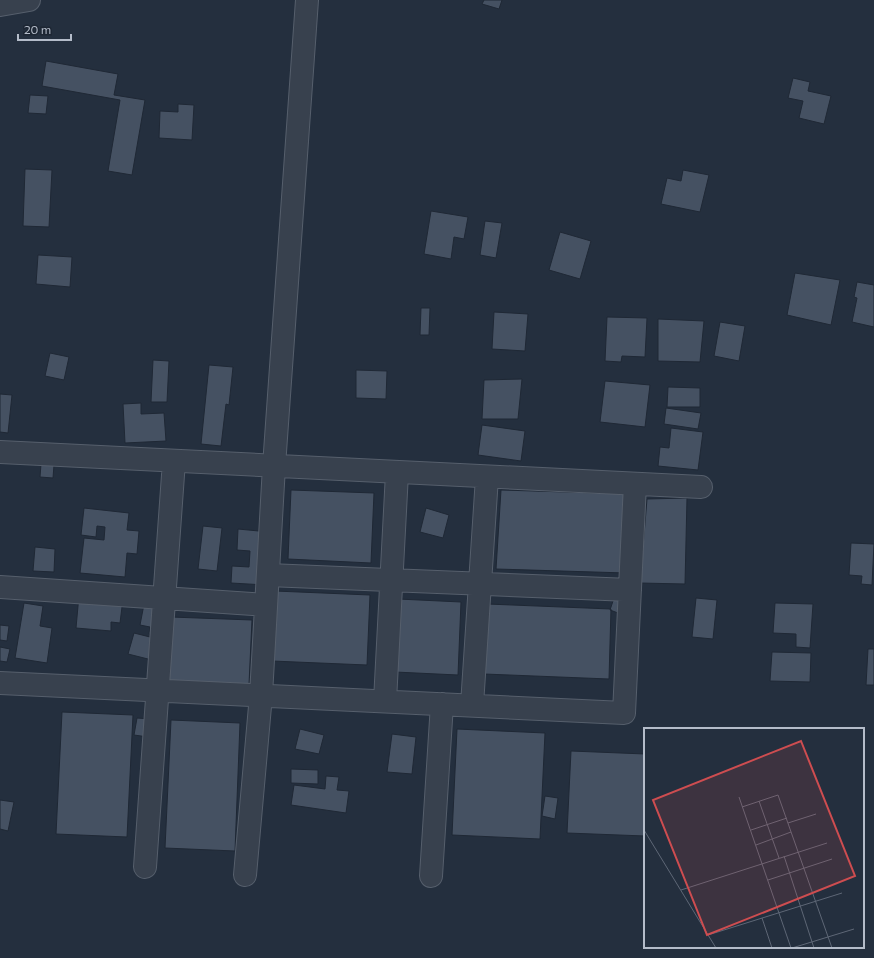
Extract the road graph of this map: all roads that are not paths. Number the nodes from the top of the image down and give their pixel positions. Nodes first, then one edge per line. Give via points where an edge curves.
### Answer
1 (28, 0) edge
2 (307, 0) edge
3 (0, 5) edge
4 (0, 452) edge
5 (174, 461) junction
6 (274, 466) junction
7 (397, 472) junction
8 (487, 477) junction
9 (635, 484) junction
10 (701, 487) dead end
11 (268, 576) junction
12 (391, 581) junction
13 (480, 584) junction
14 (0, 587) edge
15 (630, 590) junction
16 (164, 598) junction
17 (266, 605) junction
18 (0, 683) edge
19 (158, 690) junction
20 (261, 695) junction
21 (385, 701) junction
22 (442, 704) junction
23 (472, 705) junction
24 (145, 867) dead end
25 (245, 875) dead end
26 (431, 876) dead end

1 - 3 street
2 - 6 street
4 - 5 street
5 - 6 street
5 - 16 street
6 - 7 street
6 - 11 street
7 - 8 street
7 - 12 street
8 - 9 street
8 - 13 street
9 - 10 street
9 - 15 street
11 - 12 street
11 - 17 street
12 - 13 street
12 - 21 street
13 - 15 street
13 - 23 street
14 - 16 street
15 - 23 street via 624,713
16 - 17 street
16 - 19 street
17 - 20 street
18 - 19 street
19 - 20 street
19 - 24 street
20 - 21 street
20 - 25 street
21 - 22 street
22 - 23 street
22 - 26 street

